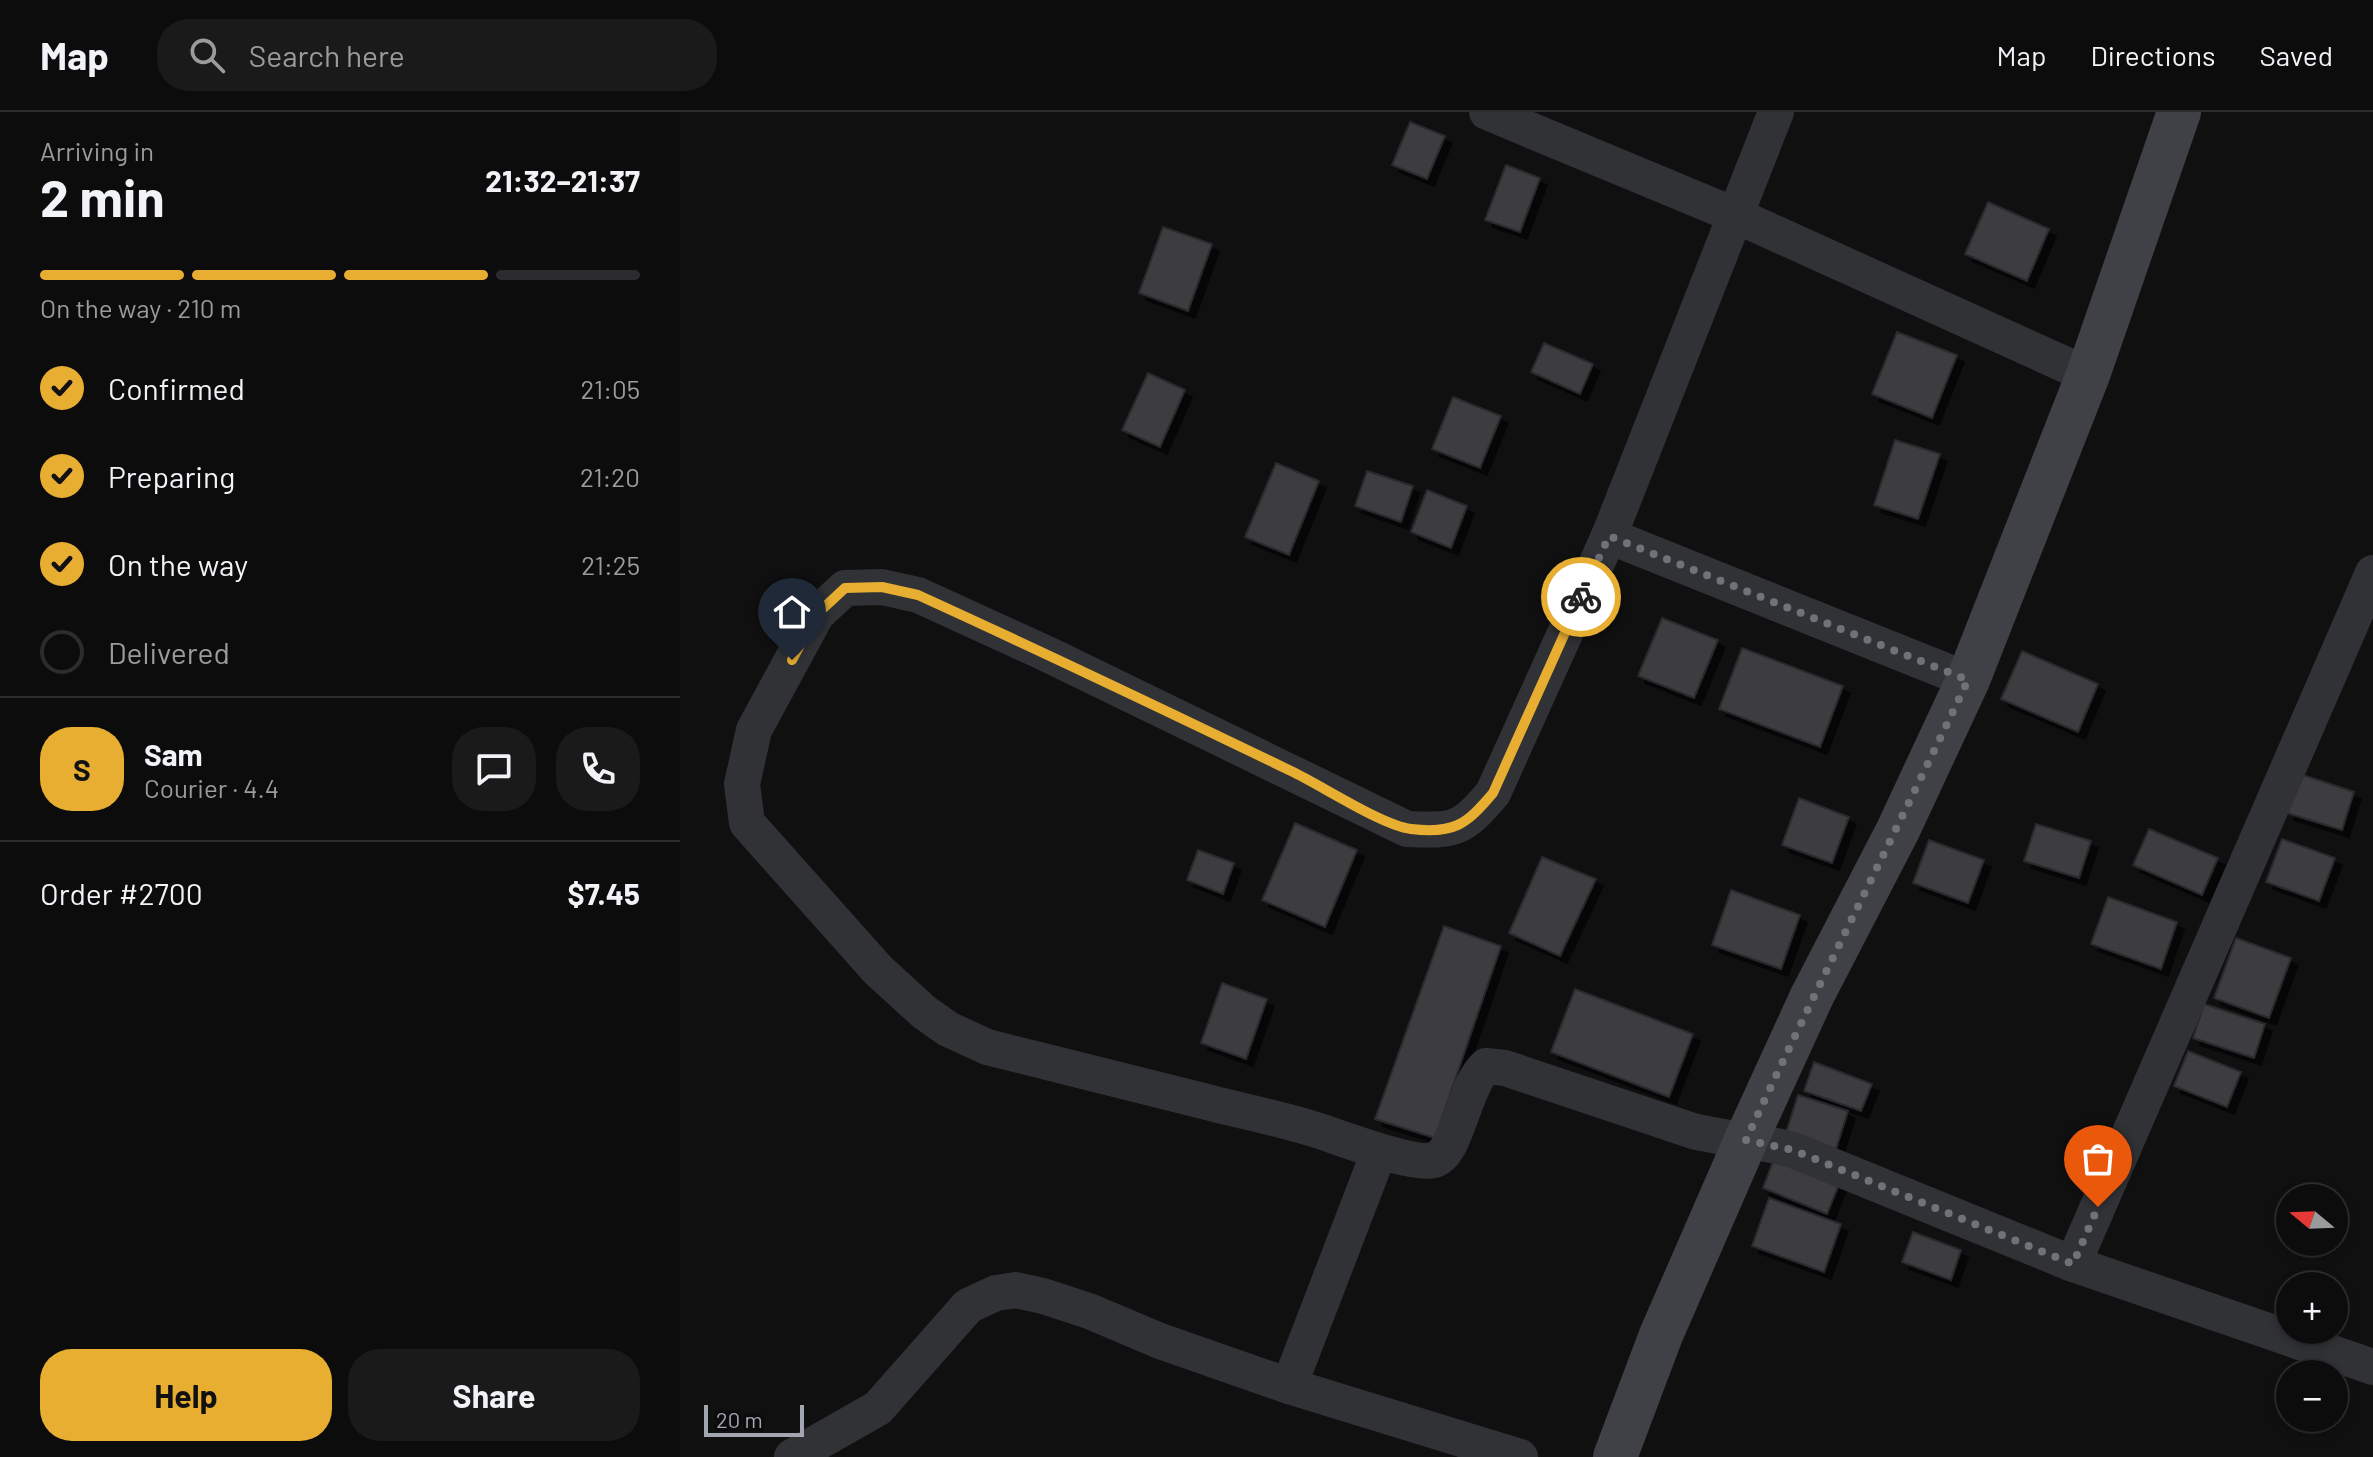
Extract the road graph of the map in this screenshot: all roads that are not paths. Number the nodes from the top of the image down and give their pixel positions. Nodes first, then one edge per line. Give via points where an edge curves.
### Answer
1 (1487, 112) edge
2 (1776, 112) edge
3 (2179, 112) edge
4 (1737, 216) junction
5 (2088, 375) junction
6 (1609, 536) junction
7 (2373, 573) edge
8 (1968, 680) junction
9 (1746, 1140) junction
10 (1379, 1152) junction
11 (2073, 1264) junction
12 (2373, 1367) edge
13 (1289, 1386) junction
14 (792, 1457) edge
15 (1520, 1457) edge
16 (1615, 1457) edge

1 - 4 street
2 - 4 street
3 - 5 street
4 - 5 street
4 - 6 street
5 - 8 street
6 - 8 street
6 - 10 street via 1493,793 1472,819 1446,831 1407,829 1016,640 918,595 882,587 845,588 817,614 754,730 742,784 747,823 878,970 948,1029 987,1047 1292,1121
7 - 11 street
8 - 9 street
9 - 10 street via 1693,1131 1486,1066 1470,1088 1442,1155 1433,1160
9 - 11 street via 1793,1150
9 - 16 street via 1661,1335
10 - 13 street
11 - 12 street
13 - 14 street via 1016,1290 968,1306 878,1408
13 - 15 street

